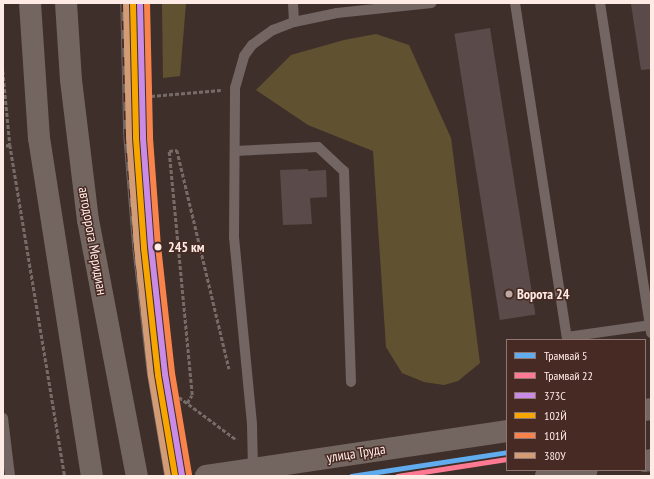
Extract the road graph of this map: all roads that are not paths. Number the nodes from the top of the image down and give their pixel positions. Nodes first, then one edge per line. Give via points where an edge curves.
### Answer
1 (30, 3) edge
2 (66, 3) edge
3 (293, 3) edge
4 (431, 3) edge
5 (515, 3) edge
6 (600, 3) edge
7 (412, 4) edge
8 (337, 8) edge
9 (294, 22) junction
10 (235, 151) junction
11 (651, 328) edge
12 (351, 382) dead end
13 (3, 418) edge
14 (506, 431) edge
15 (253, 461) junction
16 (580, 471) edge
17 (10, 476) edge
18 (92, 476) edge
19 (137, 476) edge
20 (206, 476) edge
21 (546, 476) edge

1 - 18 main road via 39,138
2 - 19 main road, автодорога Меридиан via 72,87 87,212
3 - 9 lane
4 - 7 lane
5 - 11 lane via 567,337
6 - 11 lane
7 - 8 lane
8 - 9 lane
9 - 10 lane via 273,30 252,45 244,56 235,88
10 - 12 lane via 318,147 344,171
10 - 15 lane via 234,238
13 - 17 lane
14 - 15 main road, улица Труда
15 - 20 main road, улица Труда
16 - 21 main road

